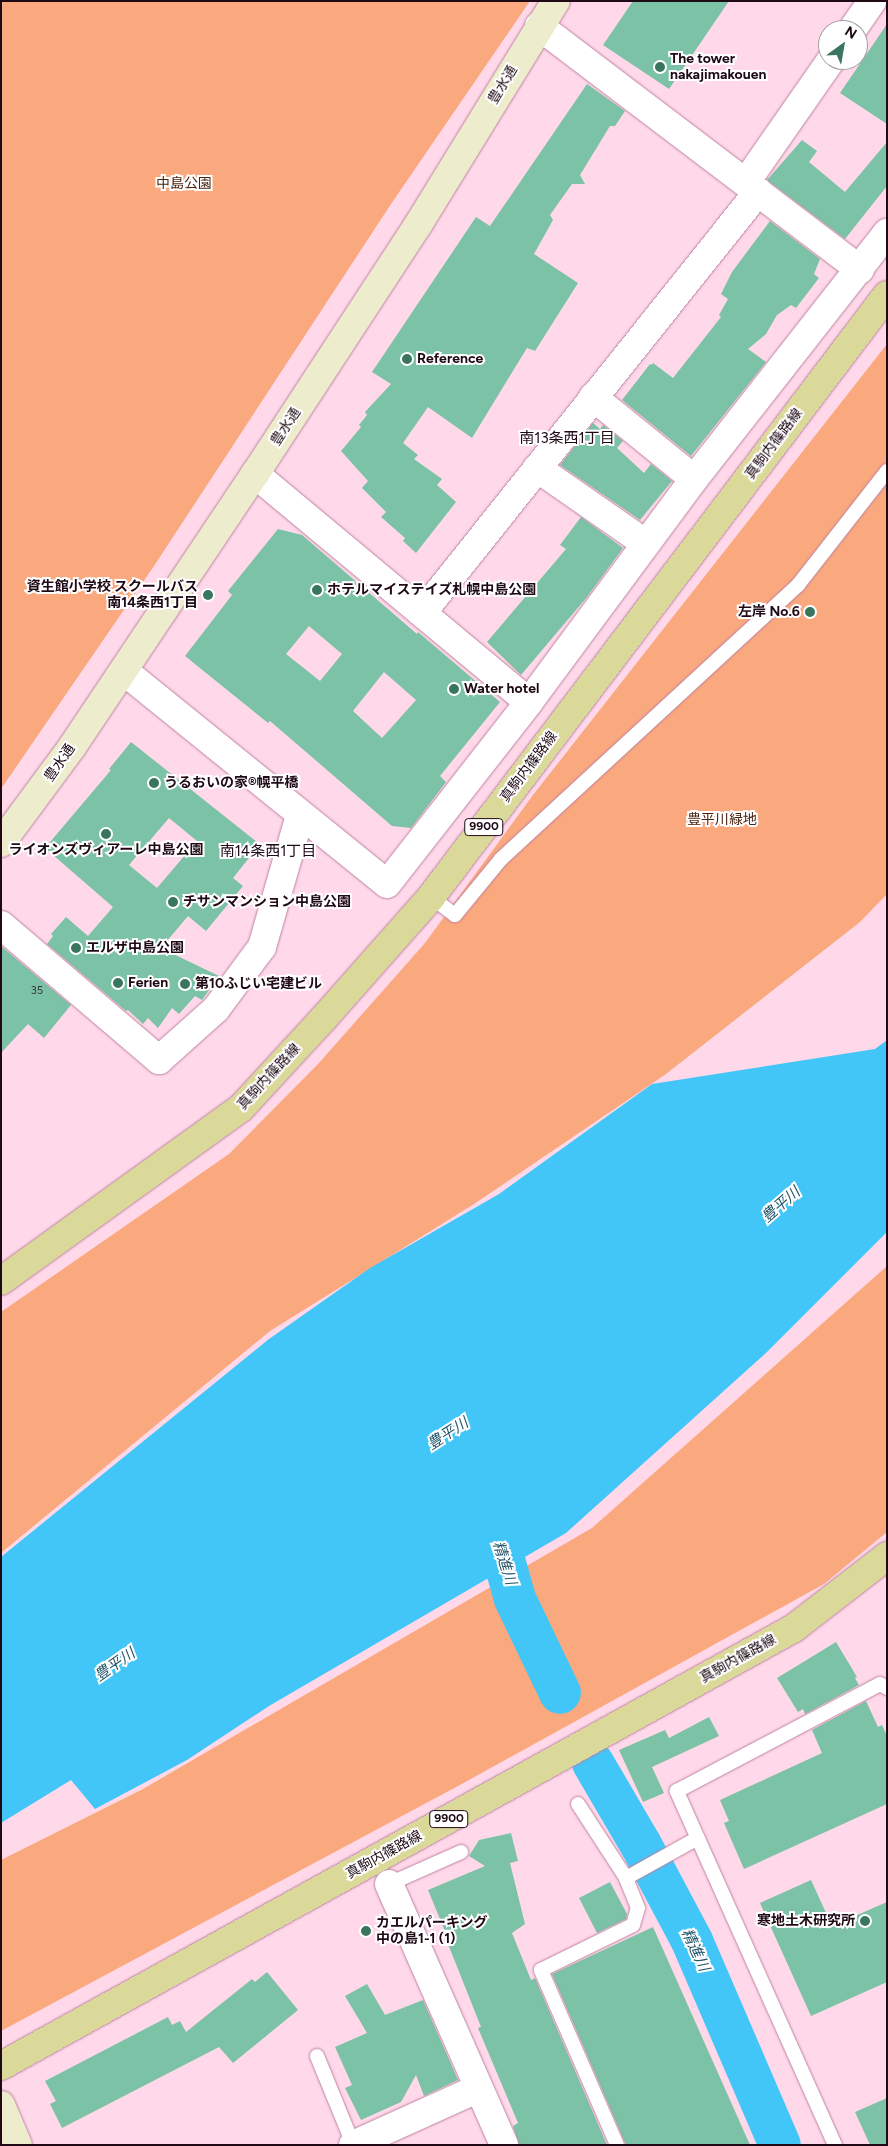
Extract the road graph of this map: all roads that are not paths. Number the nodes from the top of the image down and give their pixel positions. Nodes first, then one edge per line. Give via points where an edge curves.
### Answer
1 (556, 1) edge
2 (872, 1) edge
3 (859, 20) edge
4 (539, 26) junction
5 (825, 70) edge
6 (752, 187) junction
7 (887, 233) edge
8 (860, 270) junction
9 (887, 295) edge
10 (593, 397) junction
11 (537, 468) junction
12 (887, 471) edge
13 (255, 474) junction
14 (694, 479) junction
15 (645, 543) junction
16 (422, 613) junction
17 (124, 671) junction
18 (529, 702) junction
19 (300, 815) junction
20 (1, 842) edge
21 (431, 897) junction
22 (1, 925) edge
23 (1, 1281) edge
24 (887, 1556) edge
25 (887, 1688) edge
26 (578, 1804) dead end
27 (698, 1838) junction
28 (461, 1852) dead end
29 (632, 1875) junction
30 (389, 1884) joint
31 (317, 2056) dead end
32 (1, 2066) edge
33 (477, 2089) junction
34 (1, 2105) edge
35 (353, 2144) edge
36 (18, 2145) edge
37 (504, 2145) edge
38 (618, 2145) edge
39 (835, 2145) edge

1 - 4 street, 豊水通
2 - 3 street
4 - 6 street
4 - 13 street, 豊水通 via 418,225
5 - 6 street
6 - 8 street
6 - 10 street
7 - 8 street
8 - 14 street
9 - 21 main road, 真駒内篠路線 / 9900
10 - 11 street
10 - 14 street
11 - 15 street
11 - 16 street
12 - 21 lane via 798,585 501,859 455,915
13 - 16 street
13 - 17 street, 豊水通
14 - 15 street
15 - 18 street
16 - 18 street
17 - 19 street
17 - 20 street, 豊水通
18 - 19 street via 387,884
19 - 22 street via 262,947 216,1009 159,1060
21 - 23 main road, 真駒内篠路線 / 9900 via 241,1108
24 - 32 main road, 真駒内篠路線 / 9900 via 794,1628
25 - 27 lane via 880,1684 677,1791
26 - 29 lane
27 - 29 lane
27 - 39 lane
28 - 30 lane
29 - 38 lane via 638,1908 633,1925 541,1970
30 - 33 street
31 - 35 lane
33 - 35 street
33 - 37 street
34 - 36 street

